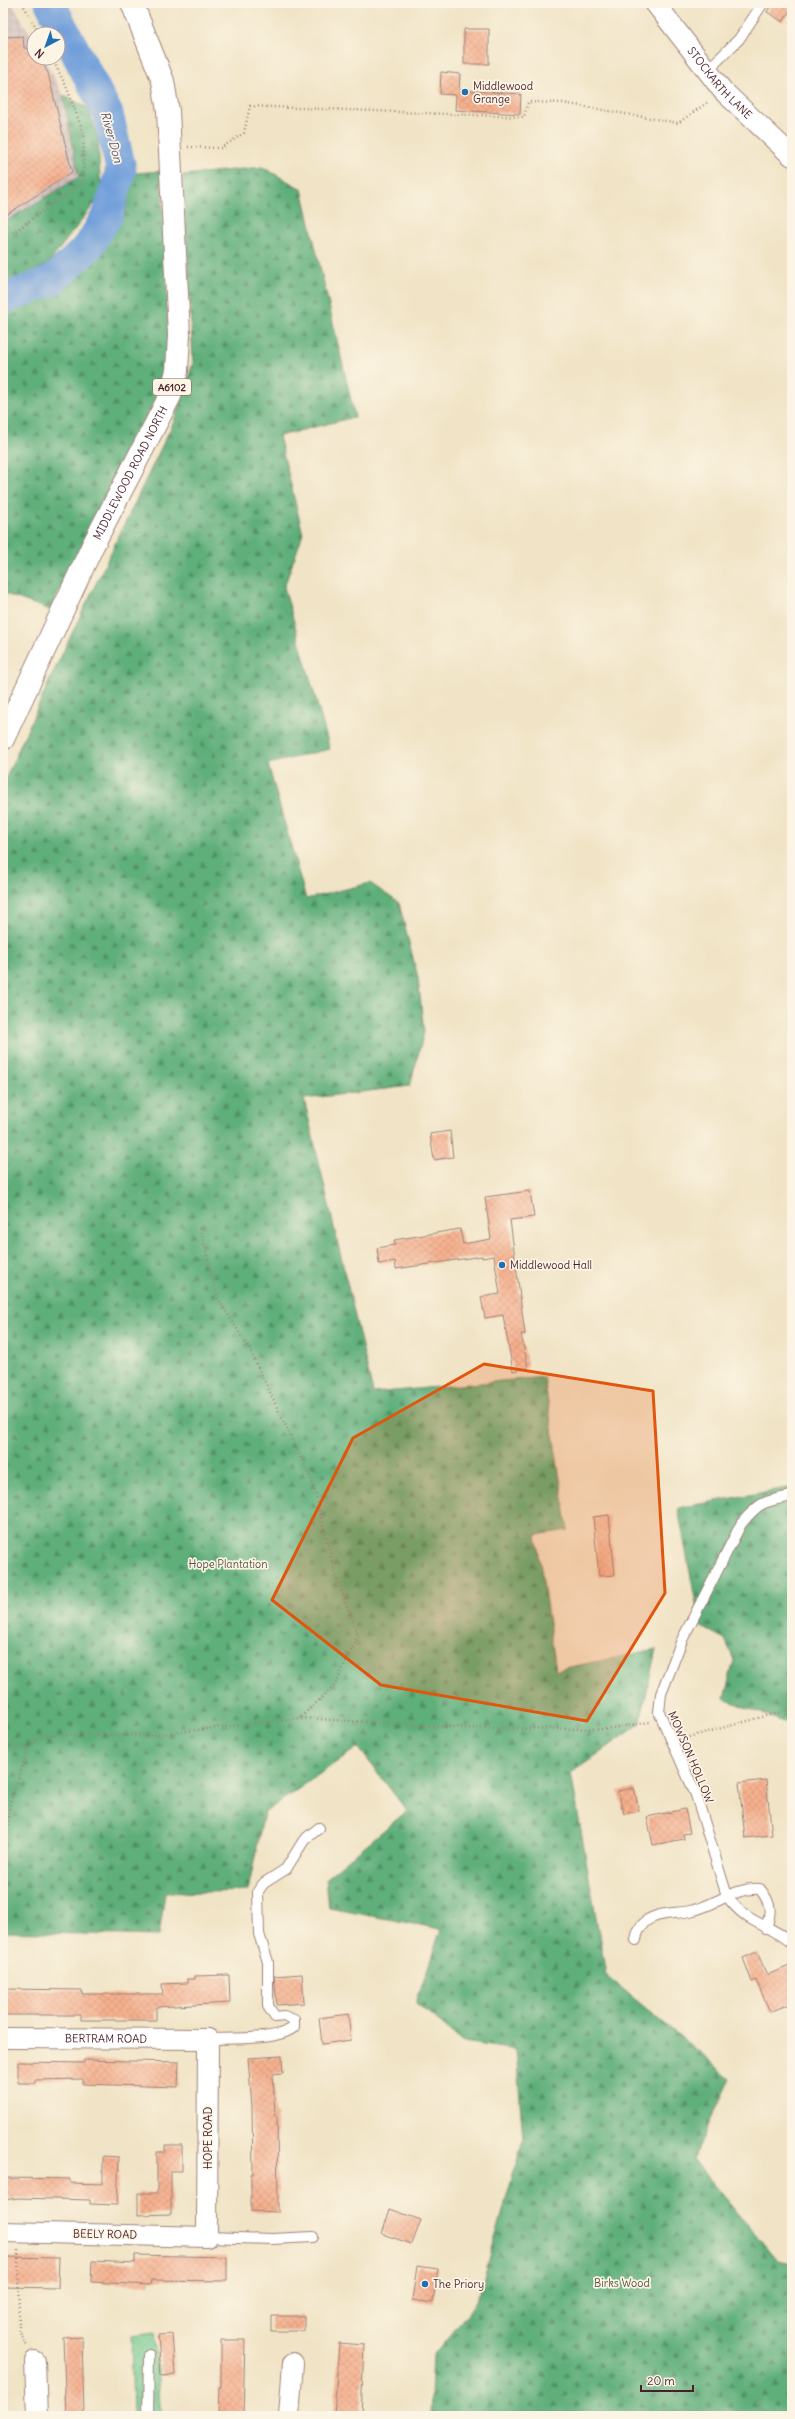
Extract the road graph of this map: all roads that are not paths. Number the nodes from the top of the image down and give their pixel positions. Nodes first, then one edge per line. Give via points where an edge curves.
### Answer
1 (132, 3) edge
2 (655, 3) edge
3 (763, 3) edge
4 (707, 71) junction
5 (792, 156) edge
6 (3, 739) edge
7 (792, 1496) edge
8 (319, 1828) dead end
9 (727, 1896) junction
10 (766, 1928) junction
11 (636, 1940) dead end
12 (792, 1943) edge
13 (3, 2038) edge
14 (208, 2039) junction
15 (11, 2232) edge
16 (207, 2237) junction
17 (313, 2237) dead end
18 (149, 2354) dead end
19 (35, 2361) road end
20 (293, 2363) dead end
21 (37, 2416) edge
22 (148, 2416) edge
23 (289, 2416) edge

1 - 6 main road, MIDDLEWOOD ROAD NORTH / A6102 via 163,81 178,294 177,370 170,396 93,545
2 - 4 street, STOCKARTH LANE
3 - 4 lane via 739,39
4 - 5 street, STOCKARTH LANE via 723,91
7 - 9 lane, MOWSON HOLLOW via 764,1501 741,1524 682,1640 661,1694 659,1712 696,1795
8 - 14 lane via 304,1840 286,1869 264,1883 258,1891 259,1934 268,1962 268,2006 275,2017 284,2016 294,2020 294,2027 289,2032 256,2037
9 - 10 lane, MOWSON HOLLOW via 748,1919
9 - 10 lane via 748,1888 760,1889 769,1900 771,1914
9 - 11 lane via 691,1911 664,1914 645,1921 637,1932
10 - 12 lane, MOWSON HOLLOW
13 - 14 street, BERTRAM ROAD
14 - 16 street, HOPE ROAD
15 - 16 street, BEELY ROAD
16 - 17 lane
18 - 22 lane
19 - 21 street
20 - 23 street

